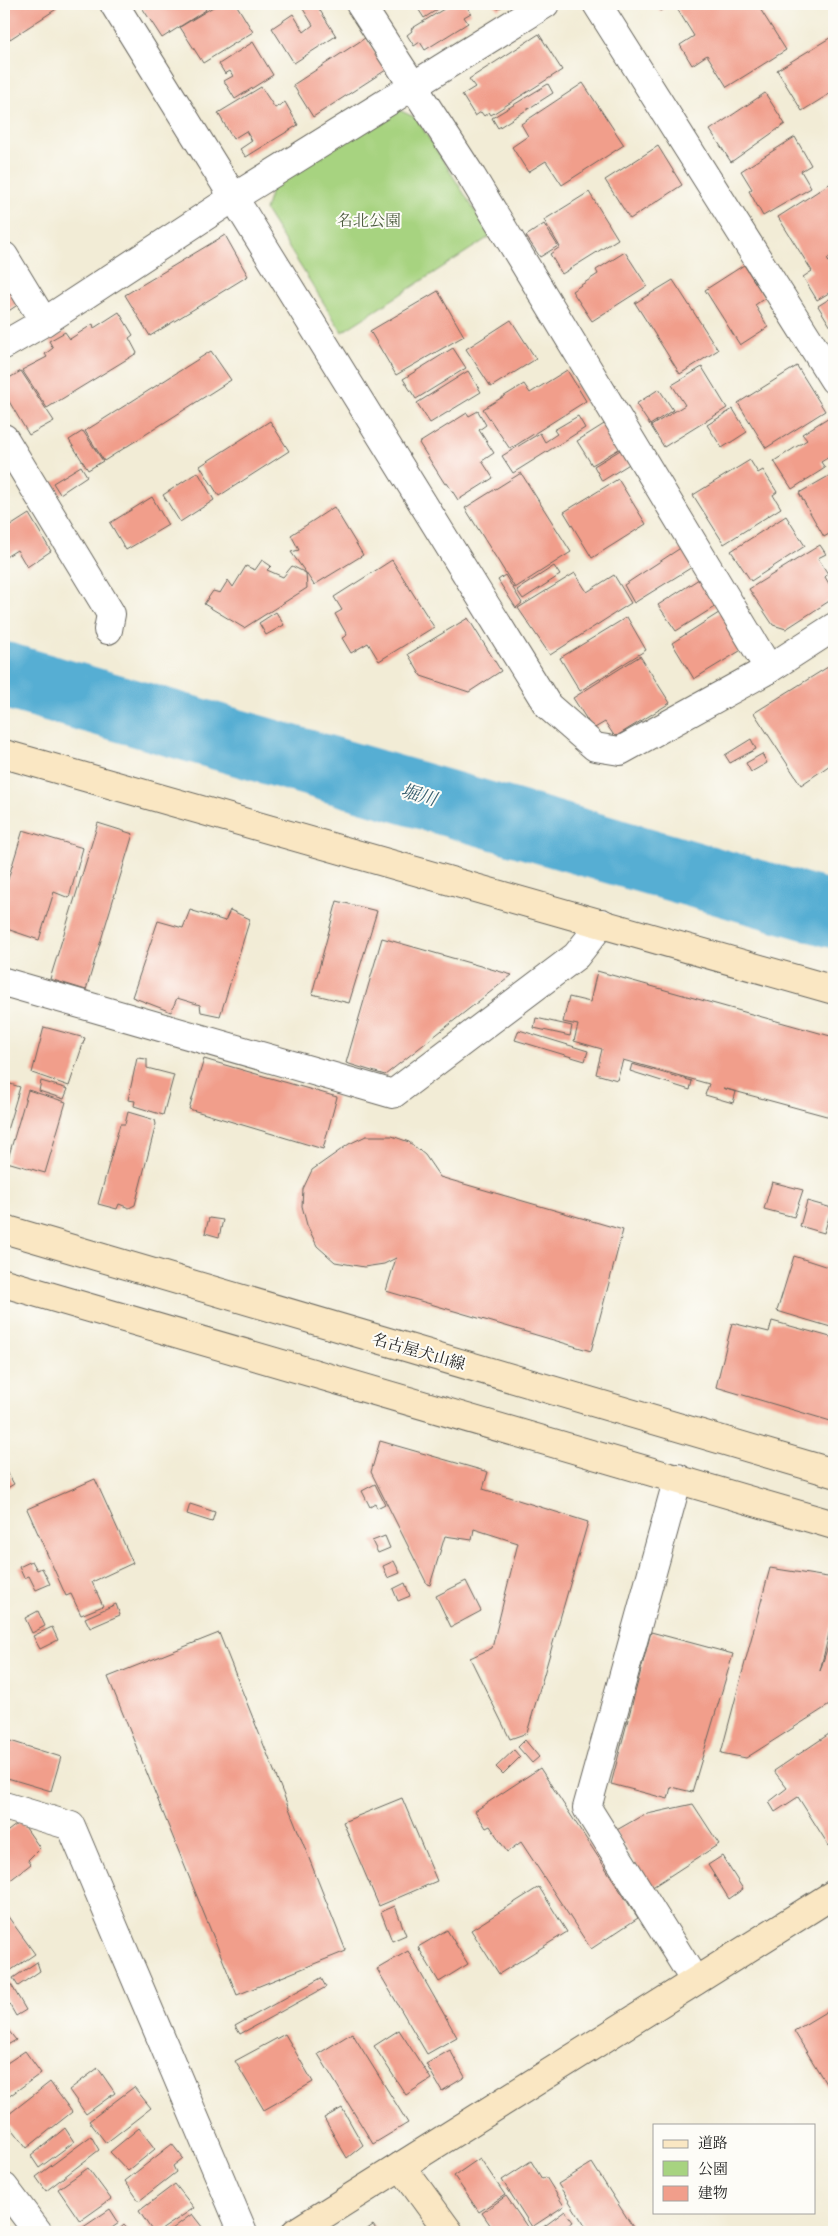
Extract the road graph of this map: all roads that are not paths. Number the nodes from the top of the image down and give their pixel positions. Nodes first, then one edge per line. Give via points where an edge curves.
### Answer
1 (114, 4) edge
2 (360, 4) edge
3 (545, 4) edge
4 (597, 4) edge
5 (413, 87) junction
6 (233, 198) junction
7 (4, 256) edge
8 (44, 322) junction
9 (4, 345) edge
10 (834, 380) edge
11 (4, 438) edge
12 (834, 627) edge
13 (108, 630) dead end
14 (769, 669) junction
15 (4, 756) edge
16 (602, 922) junction
17 (4, 982) edge
18 (834, 990) edge
19 (4, 1228) edge
20 (4, 1283) edge
21 (834, 1473) edge
22 (678, 1478) junction
23 (834, 1525) edge
24 (4, 1806) edge
25 (834, 1894) edge
26 (695, 1981) junction
27 (401, 2166) junction
28 (4, 2187) edge
29 (38, 2232) edge
30 (243, 2232) edge
31 (296, 2232) edge
32 (449, 2232) edge

1 - 6 street
2 - 5 street
3 - 5 street
4 - 10 street
5 - 6 street
5 - 14 street via 472,177
6 - 8 street
6 - 14 street via 548,706 595,747 620,751
7 - 8 street
8 - 9 street
11 - 13 street via 111,614
12 - 14 street
15 - 16 main road
16 - 17 street via 576,956 392,1094
16 - 18 main road
19 - 21 main road, 名古屋犬山線
20 - 22 main road
22 - 23 main road
22 - 26 street via 587,1808
24 - 30 street via 70,1826
25 - 26 main road
26 - 27 main road
27 - 31 main road
27 - 32 main road
28 - 29 street

